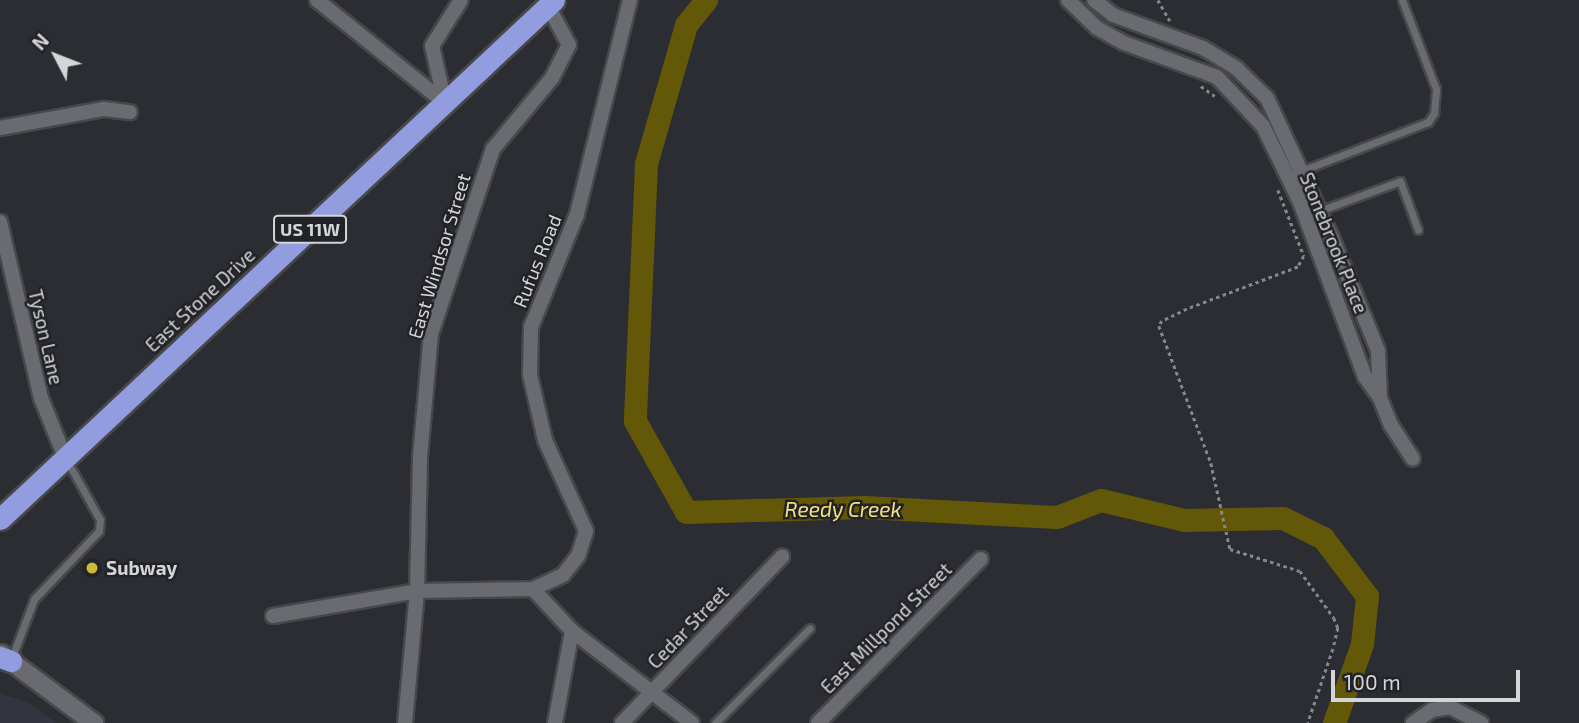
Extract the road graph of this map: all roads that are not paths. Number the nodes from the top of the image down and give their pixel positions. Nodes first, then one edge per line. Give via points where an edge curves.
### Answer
1 (317, 0) edge
2 (461, 0) edge
3 (630, 0) edge
4 (1068, 0) edge
5 (1094, 0) edge
6 (1402, 0) edge
7 (551, 3) edge
8 (444, 103) junction
9 (130, 112) dead end
10 (0, 128) edge
11 (1303, 170) junction
12 (1281, 177) junction
13 (1321, 210) junction
14 (1305, 216) junction
15 (0, 222) edge
16 (1418, 230) dead end
17 (1380, 398) junction
18 (65, 457) junction
19 (1413, 459) dead end
20 (0, 519) edge
21 (782, 557) dead end
22 (981, 559) dead end
23 (533, 589) junction
24 (417, 591) junction
25 (273, 616) dead end
26 (810, 628) dead end
27 (572, 631) junction
28 (4, 657) edge
29 (652, 691) junction
30 (94, 723) edge
31 (405, 723) edge
32 (555, 723) edge
33 (622, 723) edge
34 (692, 723) edge
35 (715, 723) edge
36 (818, 723) edge
37 (1413, 723) edge
38 (1480, 723) edge

1 - 8 street
2 - 8 street via 432,46
3 - 23 street, Rufus Road via 577,214 531,327 530,375 545,440 586,531 578,556 563,575
4 - 12 street, Stonebrook Place via 1097,28 1124,43 1217,77 1263,126
5 - 11 street, Stonebrook Place via 1113,15 1203,48 1236,68 1267,98
6 - 11 lane via 1436,89 1434,113 1428,122
7 - 8 highway, East Stone Drive / US 11W
7 - 24 street, East Windsor Street via 569,45 552,78 493,149 431,334 420,457
8 - 18 highway, East Stone Drive / US 11W
9 - 10 street via 104,109
11 - 12 lane
11 - 13 street, Stonebrook Place
12 - 14 street, Stonebrook Place
13 - 14 lane
13 - 16 lane via 1400,181
13 - 17 street, Stonebrook Place via 1378,351
14 - 17 street, Stonebrook Place via 1365,377
15 - 18 street, Tyson Lane via 41,398
17 - 19 street, Stonebrook Place
18 - 20 highway, East Stone Drive / US 11W
18 - 28 lane via 100,520 99,531 34,599
21 - 29 street, Cedar Street
22 - 36 street, East Millpond Street
23 - 24 street
23 - 27 street
24 - 25 street
24 - 31 street
26 - 35 lane
27 - 29 street
27 - 32 street
28 - 30 main road
29 - 33 street, Cedar Street
29 - 34 street
37 - 38 street via 1432,710 1450,707

